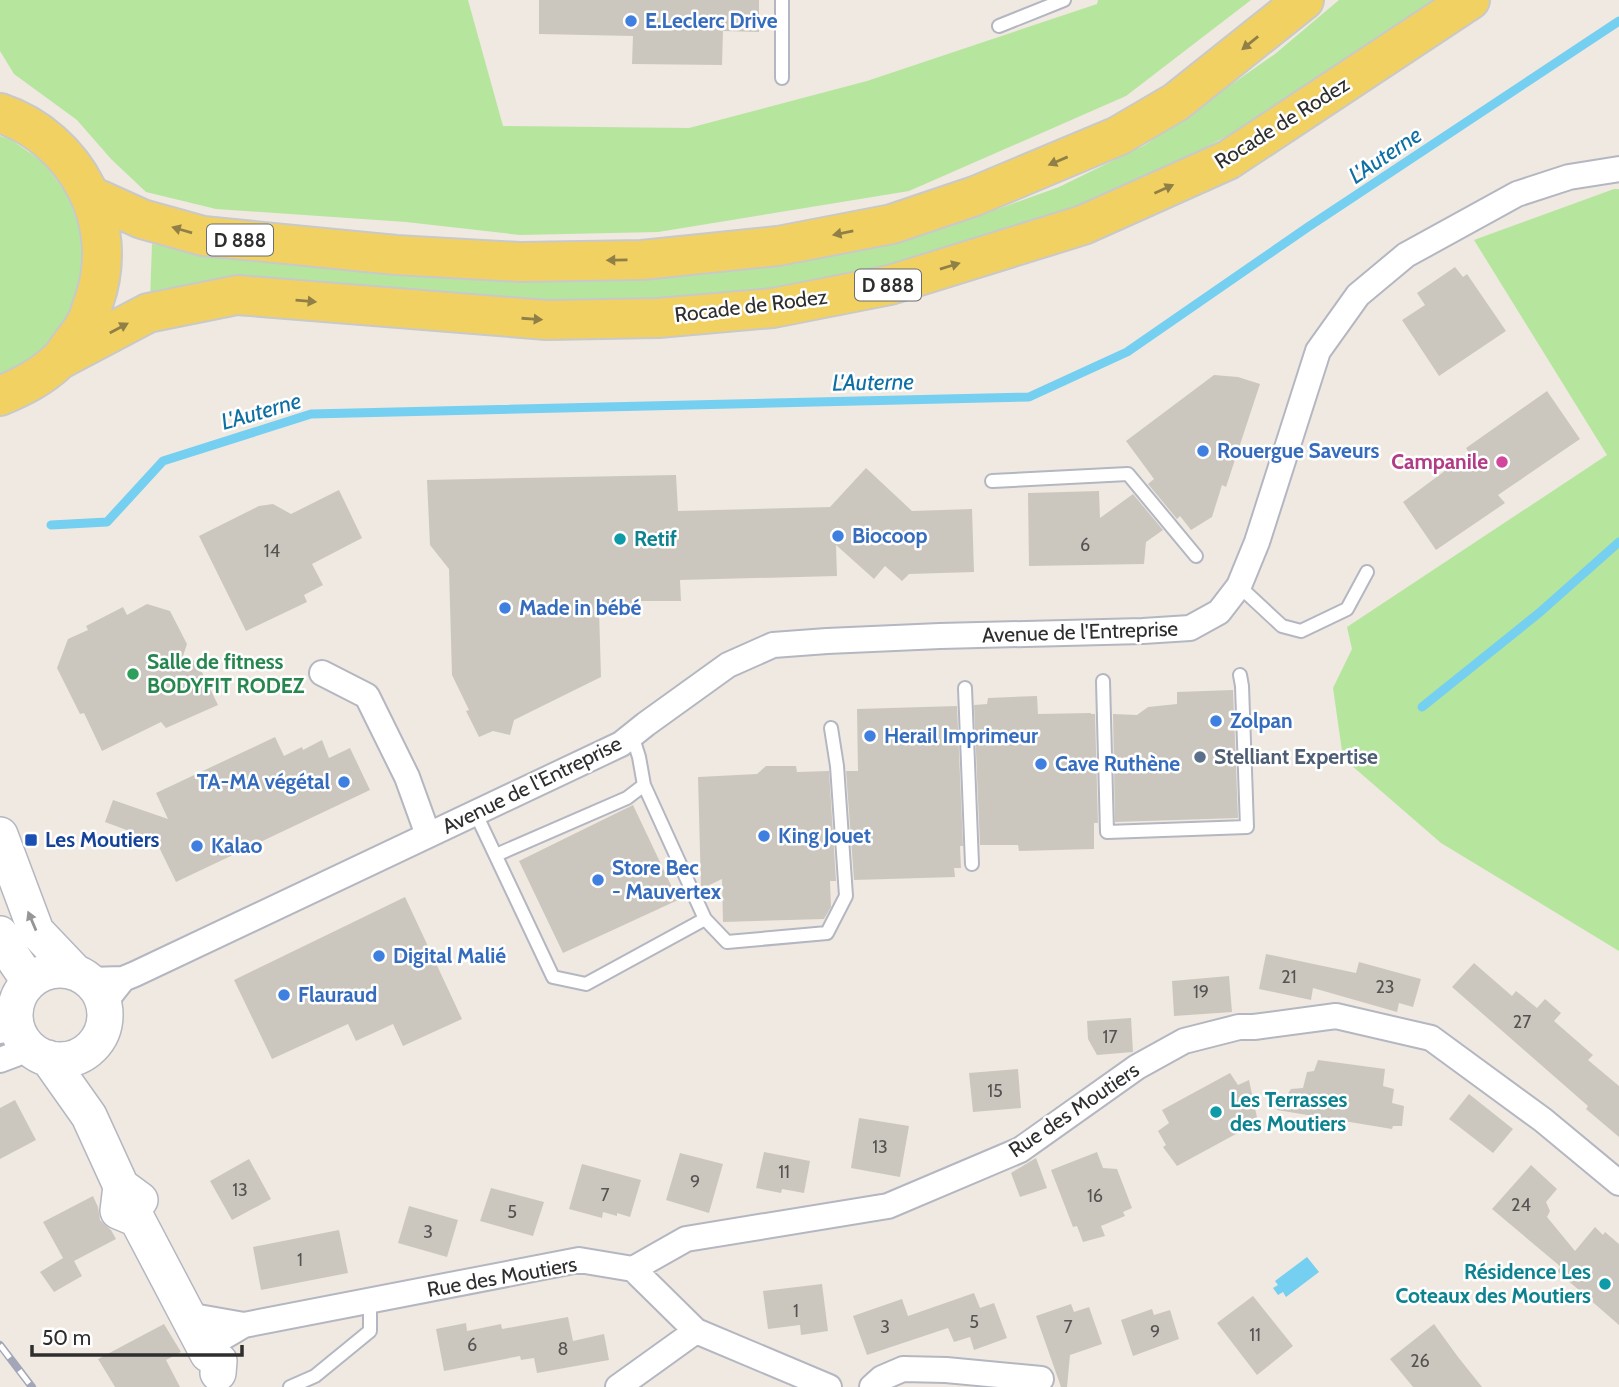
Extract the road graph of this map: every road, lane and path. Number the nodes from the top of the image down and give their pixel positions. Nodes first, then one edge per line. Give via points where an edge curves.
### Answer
1 (782, 0) edge
2 (1063, 0) edge
3 (1304, 0) edge
4 (1470, 0) edge
5 (999, 26) dead end
6 (782, 78) dead end
7 (6, 110) edge
8 (1619, 169) edge
9 (91, 196) junction
10 (59, 360) junction
11 (0, 396) edge
12 (992, 481) dead end
13 (1196, 556) dead end
14 (1367, 572) dead end
15 (1239, 586) junction
16 (322, 673) dead end
17 (1240, 675) dead end
18 (1103, 681) dead end
19 (965, 688) dead end
20 (831, 728) dead end
21 (632, 735) junction
22 (645, 785) junction
23 (475, 812) junction
24 (0, 835) edge
25 (428, 835) junction
26 (496, 855) junction
27 (972, 864) dead end
28 (705, 919) junction
29 (0, 934) edge
30 (98, 983) junction
31 (20, 1031) edge
32 (89, 1050) junction
33 (89, 1116) junction
34 (1619, 1183) edge
35 (633, 1269) junction
36 (370, 1302) junction
37 (187, 1315) junction
38 (244, 1325) junction
39 (696, 1331) junction
40 (215, 1366) edge
41 (1041, 1378) dead end
42 (290, 1387) edge
43 (618, 1387) edge
44 (829, 1387) edge
45 (872, 1387) edge

1 - 6 lane
2 - 5 lane
3 -> 9 main road, D 888 via 1176,102 1118,136 975,196 892,224 778,246 642,260 520,262 396,255 203,236 142,219
10 -> 4 main road, Rocade de Rodez / D 888 via 148,313 237,295 547,320 658,318 773,308 890,285 1083,225 1228,160
7 - 9 main road via 49,139 73,165
8 - 15 street, Avenue de l'Entreprise via 1570,177 1517,194 1406,255 1358,295 1318,351
9 - 10 main road via 102,238 100,283 85,324
10 - 11 main road via 28,384
12 - 13 lane via 1128,474
14 - 15 lane via 1347,609 1301,631 1282,626
15 - 21 street, Avenue de l'Entreprise via 1219,612 1190,628 773,645 728,665
16 - 25 street, Avenue de l'Entreprise via 367,696 407,776
17 - 18 lane via 1247,827 1107,832
19 - 27 lane
20 - 28 lane via 846,896 827,933 727,942
21 - 22 lane
21 - 23 street, Avenue de l'Entreprise
22 - 26 lane via 627,798
22 - 28 lane
23 - 25 street, Avenue de l'Entreprise
23 - 26 lane
30 -> 24 main road via 36,931
25 - 30 street, Avenue de l'Entreprise via 173,957
26 - 28 lane via 553,977 586,984
29 - 31 main road
30 - 31 main road via 64,970 39,974
30 - 32 main road via 106,1016 98,1040
31 - 32 main road via 62,1060
31 - 33 main road
32 - 33 main road
33 - 37 main road via 121,1186 142,1202 137,1219
34 - 35 street, Rue des Moutiers via 1431,1038 1336,1016 1239,1027 1184,1041 1137,1067 1020,1150 888,1206 686,1239
35 - 36 street, Rue des Moutiers via 579,1260
35 - 39 street
36 - 38 street, Rue des Moutiers
36 - 42 lane via 370,1331 315,1376
37 - 38 street, Rue des Moutiers
37 - 40 main road
38 - 40 street, Rue des Moutiers
39 - 43 street
39 - 44 street
41 - 45 street via 903,1369

